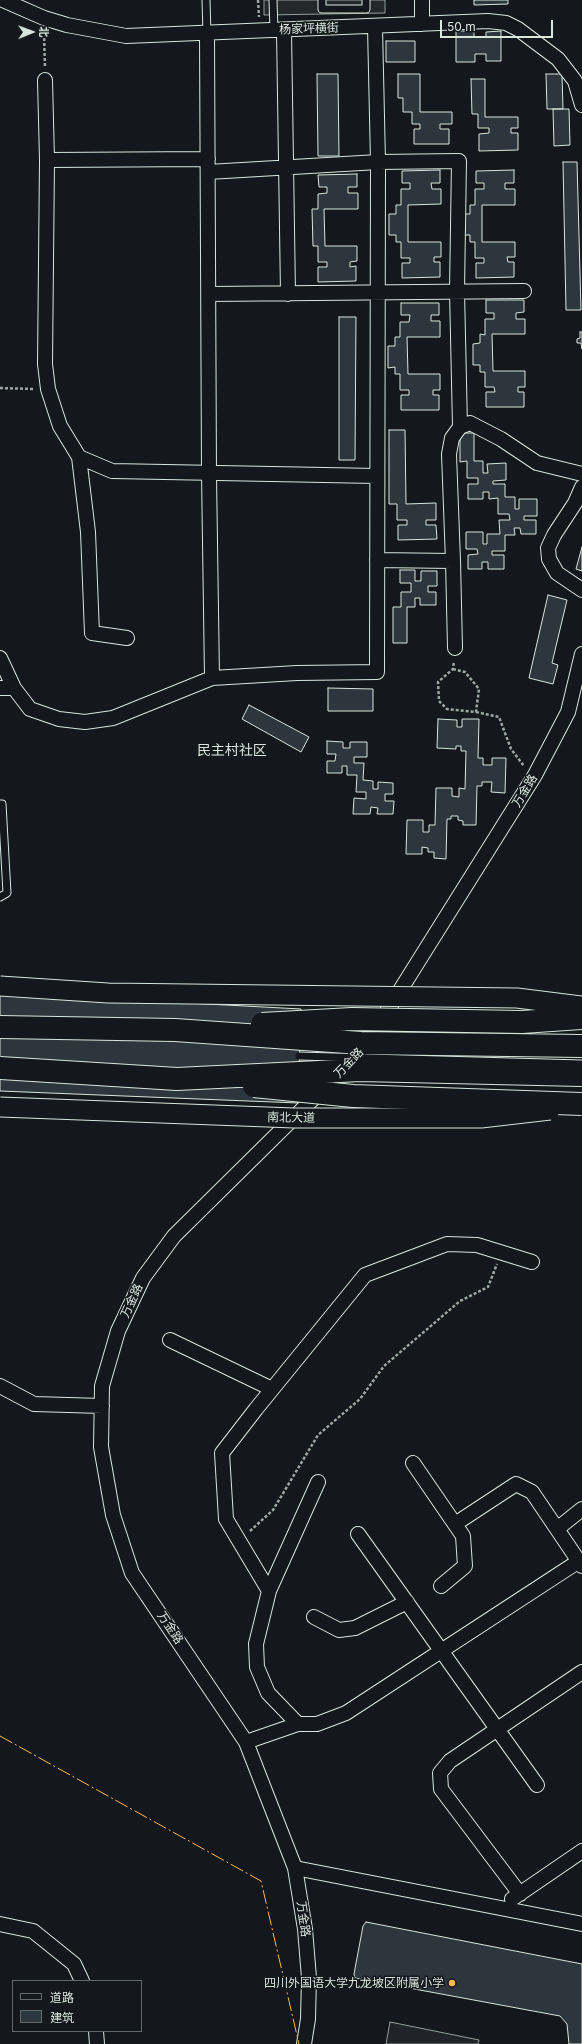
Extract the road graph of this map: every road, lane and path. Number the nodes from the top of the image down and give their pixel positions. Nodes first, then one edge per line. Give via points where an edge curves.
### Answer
1 (3, 0) edge
2 (206, 0) edge
3 (273, 0) edge
4 (322, 0) edge
5 (366, 0) edge
6 (422, 0) edge
7 (44, 18) junction
8 (422, 24) junction
9 (375, 27) junction
10 (279, 30) junction
11 (207, 34) junction
12 (45, 80) joint
13 (582, 104) edge
14 (47, 160) junction
15 (378, 162) junction
16 (208, 166) junction
17 (286, 168) junction
18 (457, 291) junction
19 (524, 291) dead end
20 (377, 292) junction
21 (209, 294) junction
22 (288, 294) junction
23 (0, 388) edge
24 (48, 390) junction
25 (460, 426) junction
26 (79, 457) junction
27 (209, 474) junction
28 (582, 474) edge
29 (377, 476) junction
30 (582, 487) edge
31 (377, 560) junction
32 (453, 561) junction
33 (582, 590) edge
34 (127, 638) dead end
35 (455, 648) dead end
36 (582, 654) edge
37 (0, 658) edge
38 (212, 678) junction
39 (0, 688) edge
40 (14, 688) junction
41 (476, 712) junction
42 (535, 775) junction
43 (0, 804) edge
44 (0, 897) edge
45 (0, 986) edge
46 (582, 1006) edge
47 (582, 1018) edge
48 (0, 1028) edge
49 (175, 1030) junction
50 (582, 1046) edge
51 (362, 1051) junction
52 (582, 1064) edge
53 (0, 1068) edge
54 (582, 1074) edge
55 (177, 1079) junction
56 (582, 1105) edge
57 (0, 1107) edge
58 (501, 1253) junction
59 (532, 1262) dead end
60 (170, 1340) dead end
61 (0, 1386) edge
62 (272, 1389) junction
63 (102, 1406) junction
64 (413, 1462) dead end
65 (318, 1482) dead end
66 (582, 1509) edge
67 (455, 1524) junction
68 (557, 1529) junction
69 (358, 1534) dead end
70 (240, 1541) junction
71 (581, 1564) edge
72 (441, 1586) dead end
73 (269, 1591) junction
74 (407, 1602) junction
75 (314, 1617) dead end
76 (441, 1651) junction
77 (582, 1672) edge
78 (298, 1724) junction
79 (497, 1729) junction
80 (246, 1742) junction
81 (537, 1785) dead end
82 (582, 1851) edge
83 (295, 1868) junction
84 (520, 1894) junction
85 (500, 1907) junction
86 (0, 1924) edge
87 (582, 1924) edge
88 (82, 1980) edge
89 (96, 2032) edge
90 (97, 2044) edge
91 (304, 2044) edge

1 - 7 street, 杨家坪横街
2 - 11 lane
3 - 10 lane
4 - 5 lane via 322,9 366,9
6 - 8 street
7 - 11 street, 杨家坪横街 via 126,36
7 - 12 path
8 - 9 street, 杨家坪横街
8 - 13 street, 杨家坪横街 via 488,21 506,23 518,29 558,59 575,81
9 - 10 street, 杨家坪横街
9 - 15 street
10 - 11 street, 杨家坪横街
10 - 17 street
11 - 16 street
12 - 14 street
14 - 16 street
14 - 24 street via 45,364
15 - 17 street
15 - 18 street via 459,161
15 - 20 street
16 - 17 street
16 - 21 street
17 - 22 street
18 - 19 street
18 - 20 street
18 - 25 street
20 - 22 street
20 - 29 street
21 - 22 street
21 - 27 street
23 - 24 path
24 - 26 street via 60,426
25 - 28 street via 470,423 501,439 537,463
25 - 32 street via 452,438 449,454
26 - 27 street via 112,471
26 - 34 street via 88,532 92,633
27 - 29 street
27 - 38 street
29 - 31 street
30 - 33 street via 548,548 549,559 556,573
31 - 32 street
31 - 38 street via 377,672
32 - 35 street
36 - 42 street, 万金路 via 568,712
37 - 40 street
38 - 40 street via 113,718 85,722 59,719 30,709
39 - 40 street
41 - 41 path via 479,689 465,672 453,669 438,682 439,700 447,709
41 - 42 path via 499,717 510,749 519,762
42 - 51 street, 万金路
43 - 44 lane via 7,893
45 - 46 main road, bridge via 108,993 517,998
47 - 49 highway, bridge via 522,1022 352,1019
48 - 49 highway, bridge
49 - 50 highway, bridge via 361,1043
51 - 52 lane, bridge via 299,1053
51 - 63 street, 万金路 via 174,1236 143,1278 118,1331 102,1386
53 - 55 highway, bridge
54 - 55 highway, bridge via 360,1070
55 - 56 highway, bridge via 353,1096
56 - 57 main road, 南北大道, bridge via 481,1118 294,1118
58 - 59 street
58 - 62 street via 477,1245 448,1244 365,1275
58 - 70 path via 488,1287 460,1301 384,1366 360,1399 318,1435 273,1510
60 - 62 street
61 - 63 street via 34,1404
62 - 70 street via 222,1453 226,1519
63 - 80 street, 万金路 via 101,1447 113,1515 132,1573
64 - 67 street
65 - 73 street
66 - 68 street
67 - 68 street via 516,1484 532,1492
67 - 72 street via 463,1536 465,1566
68 - 71 street
69 - 74 street
70 - 73 street
71 - 76 street
73 - 78 street via 256,1644 257,1668 268,1693
74 - 75 street via 355,1628 338,1630
74 - 76 street
76 - 78 street via 346,1713 317,1724
76 - 79 street
77 - 79 street
78 - 80 street
79 - 81 street
79 - 84 street via 450,1760 440,1772 441,1789
80 - 83 street, 万金路
82 - 84 street
83 - 85 street
83 - 91 street, 万金路 via 305,1929 309,1978 308,2019
84 - 85 street
85 - 87 street
86 - 88 street via 33,1931 74,1964
89 - 90 street

